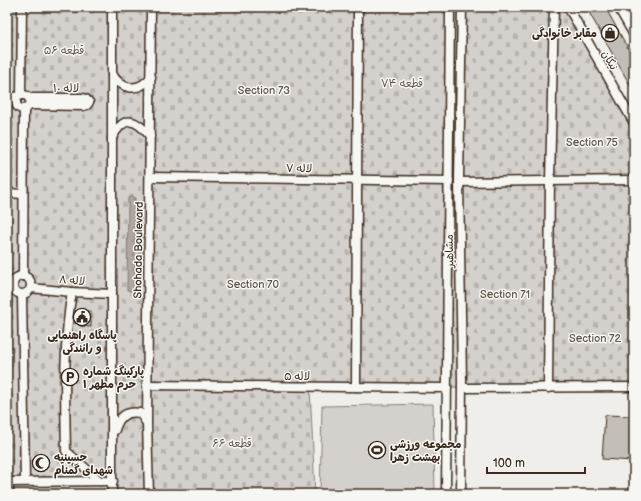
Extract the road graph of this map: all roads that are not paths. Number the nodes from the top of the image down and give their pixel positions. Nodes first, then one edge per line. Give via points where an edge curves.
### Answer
1 (22, 7) edge
2 (112, 7) edge
3 (151, 7) edge
4 (358, 7) edge
5 (450, 7) edge
6 (462, 7) edge
7 (554, 7) edge
8 (568, 7) edge
9 (618, 7) edge
10 (634, 35) edge
11 (112, 74) junction
12 (151, 77) junction
13 (7, 96) edge
14 (20, 101) edge
15 (634, 123) edge
16 (150, 136) junction
17 (112, 138) junction
18 (150, 177) junction
19 (357, 179) junction
20 (449, 180) junction
21 (634, 180) edge
22 (550, 181) junction
23 (459, 182) junction
24 (7, 192) edge
25 (24, 194) junction
26 (23, 276) junction
27 (10, 288) edge
28 (31, 288) junction
29 (72, 292) junction
30 (112, 294) junction
31 (22, 295) junction
32 (147, 386) junction
33 (356, 387) junction
34 (447, 388) junction
35 (462, 388) junction
36 (548, 388) junction
37 (634, 388) edge
38 (147, 423) junction
39 (113, 439) junction
40 (446, 462) junction
41 (461, 462) junction
42 (100, 481) junction
43 (113, 481) junction
44 (8, 482) edge
45 (25, 482) junction
46 (9, 494) edge
47 (112, 494) edge
48 (149, 494) edge
49 (446, 494) edge
50 (461, 494) edge

1 - 14 street
2 - 11 street
3 - 12 street, Shohada Boulevard
4 - 19 street
5 - 20 street, مشاهیر
6 - 23 street, مشاهیر
7 - 22 street
8 - 15 street, نیکان
9 - 10 street
11 - 12 street via 116,80 135,88
11 - 17 street
12 - 16 street, Shohada Boulevard
13 - 14 street, لاله ۱۰
14 - 14 street, لاله ۱۰ via 83,106 89,102 83,98
14 - 25 street
16 - 17 street via 140,125 126,122 120,125
16 - 18 street, Shohada Boulevard
17 - 30 street
18 - 19 street, لاله ۷
18 - 32 street, Shohada Boulevard
19 - 20 street, لاله ۷
19 - 33 street
20 - 34 street, مشاهیر
21 - 22 street
22 - 23 street
22 - 36 street
23 - 35 street, مشاهیر
24 - 25 street
25 - 26 street
26 - 27 street via 15,279
26 - 28 street via 31,281
27 - 31 street
28 - 29 street, لاله ۸
28 - 31 street via 28,293
29 - 30 street, لاله ۸
29 - 42 street via 68,311 65,388 66,451
30 - 39 street
31 - 45 street
32 - 33 street, لاله ۵
32 - 38 street, Shohada Boulevard
33 - 34 street, لاله ۵
34 - 40 street, مشاهیر
35 - 36 street
35 - 41 street, مشاهیر
36 - 37 street
38 - 39 street via 140,413 130,412 117,423
38 - 48 street, Shohada Boulevard
39 - 43 street
40 - 41 street
40 - 49 street, مشاهیر
41 - 50 street, مشاهیر
42 - 43 street
42 - 45 street
43 - 47 street
44 - 45 street
44 - 46 street

